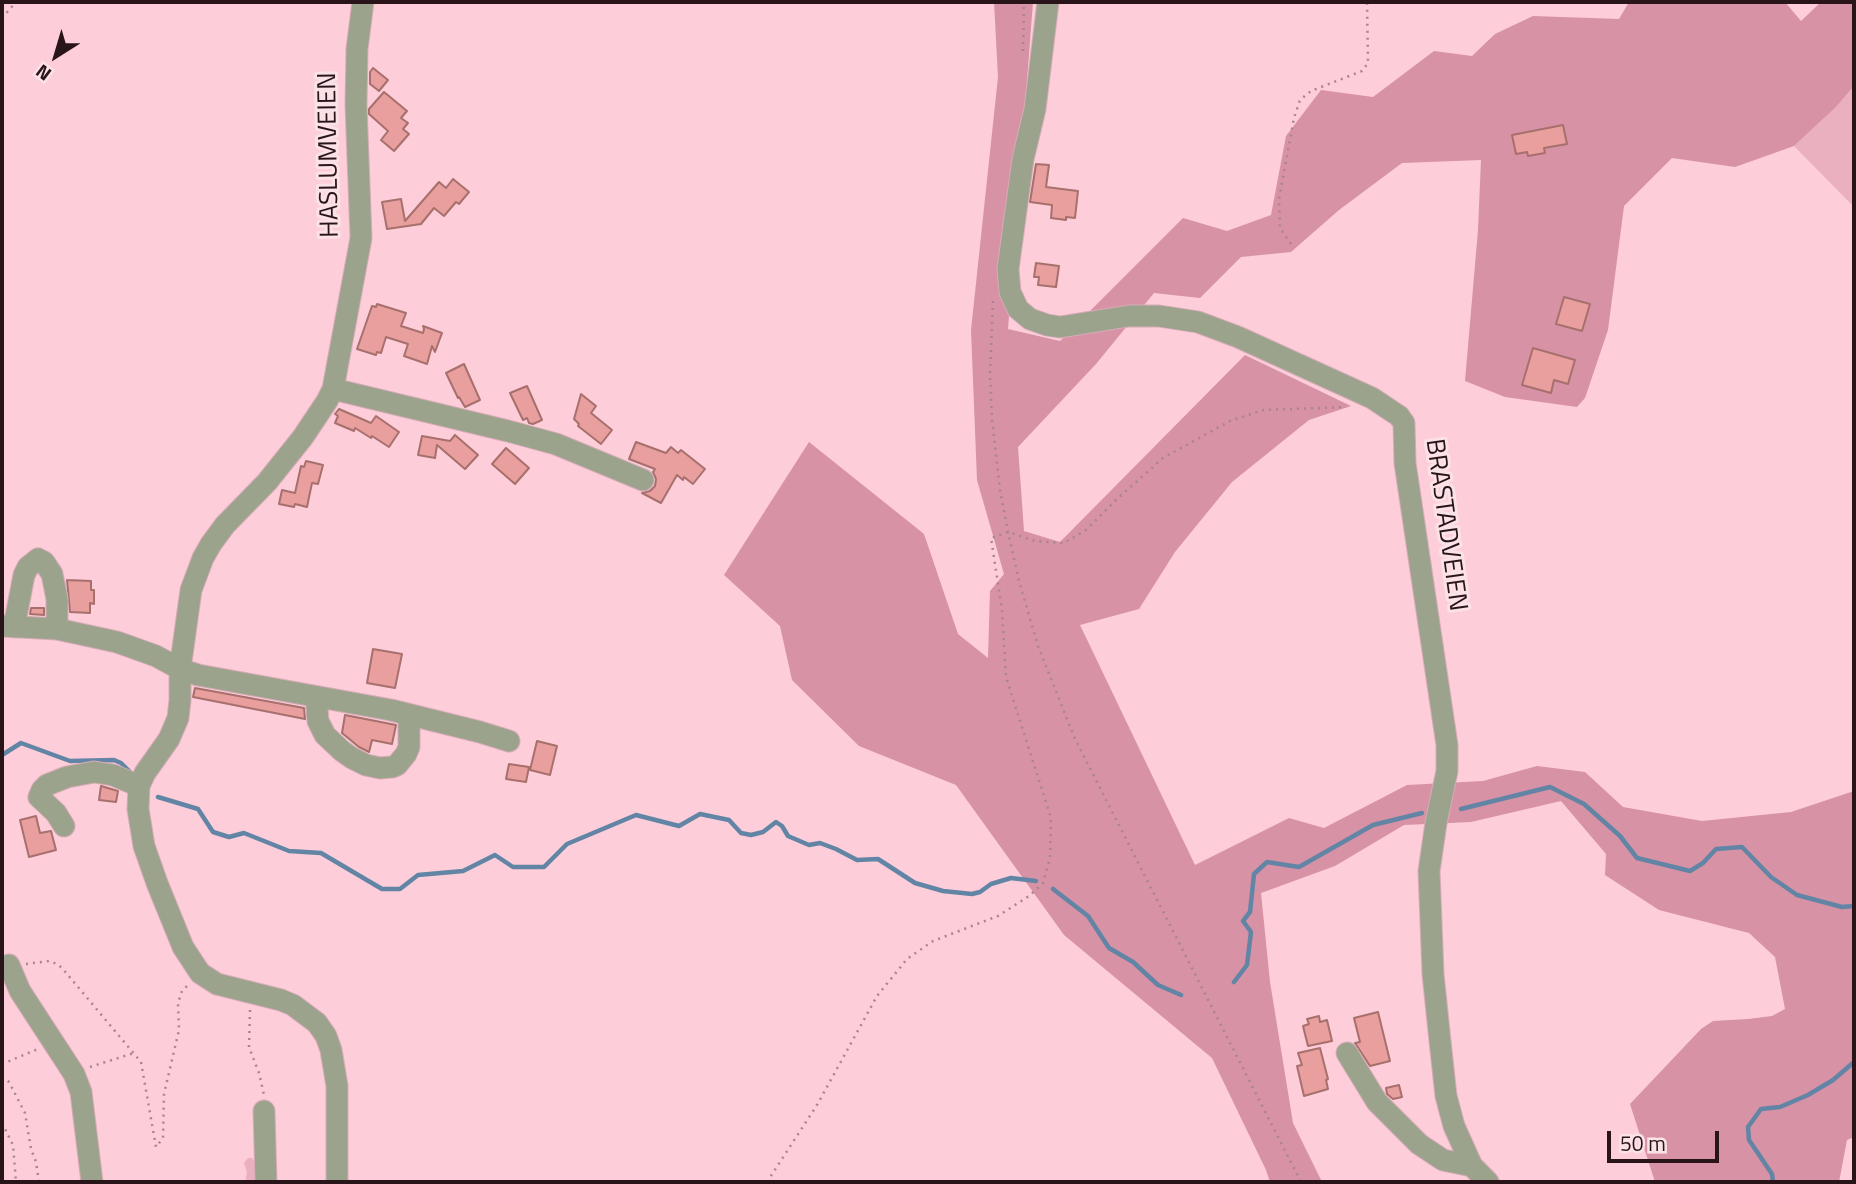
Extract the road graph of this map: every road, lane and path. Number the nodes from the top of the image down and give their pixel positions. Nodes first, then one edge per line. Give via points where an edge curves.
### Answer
1 (16, 2) edge
2 (363, 2) edge
3 (1024, 2) edge
4 (1048, 2) edge
5 (1367, 2) edge
6 (2, 18) edge
7 (1023, 51) dead end
8 (1291, 244) dead end
9 (993, 292) dead end
10 (332, 389) junction
11 (1353, 408) dead end
12 (643, 480) dead end
13 (1008, 532) junction
14 (8, 626) edge
15 (57, 629) junction
16 (180, 669) junction
17 (316, 697) junction
18 (409, 716) junction
19 (509, 741) dead end
20 (139, 786) junction
21 (64, 826) dead end
22 (9, 965) joint
23 (200, 973) junction
24 (251, 993) junction
25 (53, 1041) junction
26 (134, 1053) junction
27 (1347, 1053) dead end
28 (2, 1064) edge
29 (74, 1074) junction
30 (2, 1077) edge
31 (264, 1111) joint
32 (2, 1116) edge
33 (1472, 1166) junction
34 (16, 1182) edge
35 (39, 1182) edge
36 (92, 1182) edge
37 (266, 1182) edge
38 (337, 1182) edge
39 (768, 1182) edge
40 (1301, 1182) edge
41 (1488, 1182) edge

1 - 6 path
2 - 10 street, HASLUMVEIEN via 356,105 361,238
3 - 7 path
4 - 33 street, BRASTADVEIEN via 1008,269 1010,292 1018,309 1030,318 1060,327 1129,316 1198,322 1372,398 1404,423 1406,474 1447,745 1447,771 1429,871 1433,974 1446,1096 1456,1133
5 - 8 path via 1368,64 1362,71 1311,91 1300,100 1294,118 1279,199 1280,228
9 - 13 path via 992,419
10 - 12 street via 556,444
10 - 16 street, HASLUMVEIEN via 303,437 225,525 203,558 191,590
11 - 13 path via 1263,410 1230,421 1163,458 1086,530 1064,543 1035,541
13 - 39 path via 991,538 1006,677 1051,818 1050,858 1043,883 998,916 933,941 907,959 877,996
13 - 40 path via 1038,646 1075,739
14 - 15 street
14 - 15 street via 24,575 38,559 52,574
15 - 16 street via 124,644
16 - 17 street
16 - 20 street, HASLUMVEIEN via 178,718
17 - 18 street
17 - 18 street via 317,721 326,735 352,758 380,768 397,765 406,754
18 - 19 street
20 - 21 street via 94,772 47,785 39,797
20 - 23 street via 144,846 183,947
22 - 25 street via 20,991
22 - 26 path via 57,964
23 - 24 street via 217,984
23 - 26 path via 182,991 178,1003 179,1030 164,1094 163,1138 156,1147 141,1062
24 - 31 path via 249,1047 259,1073
24 - 38 street via 293,1005 326,1036 337,1086
25 - 28 path
25 - 29 street
26 - 29 path
27 - 33 street via 1377,1102 1419,1144 1443,1160
29 - 36 street
30 - 35 path via 25,1113
31 - 37 street
32 - 34 path via 13,1145
33 - 41 street, BRASTADVEIEN

